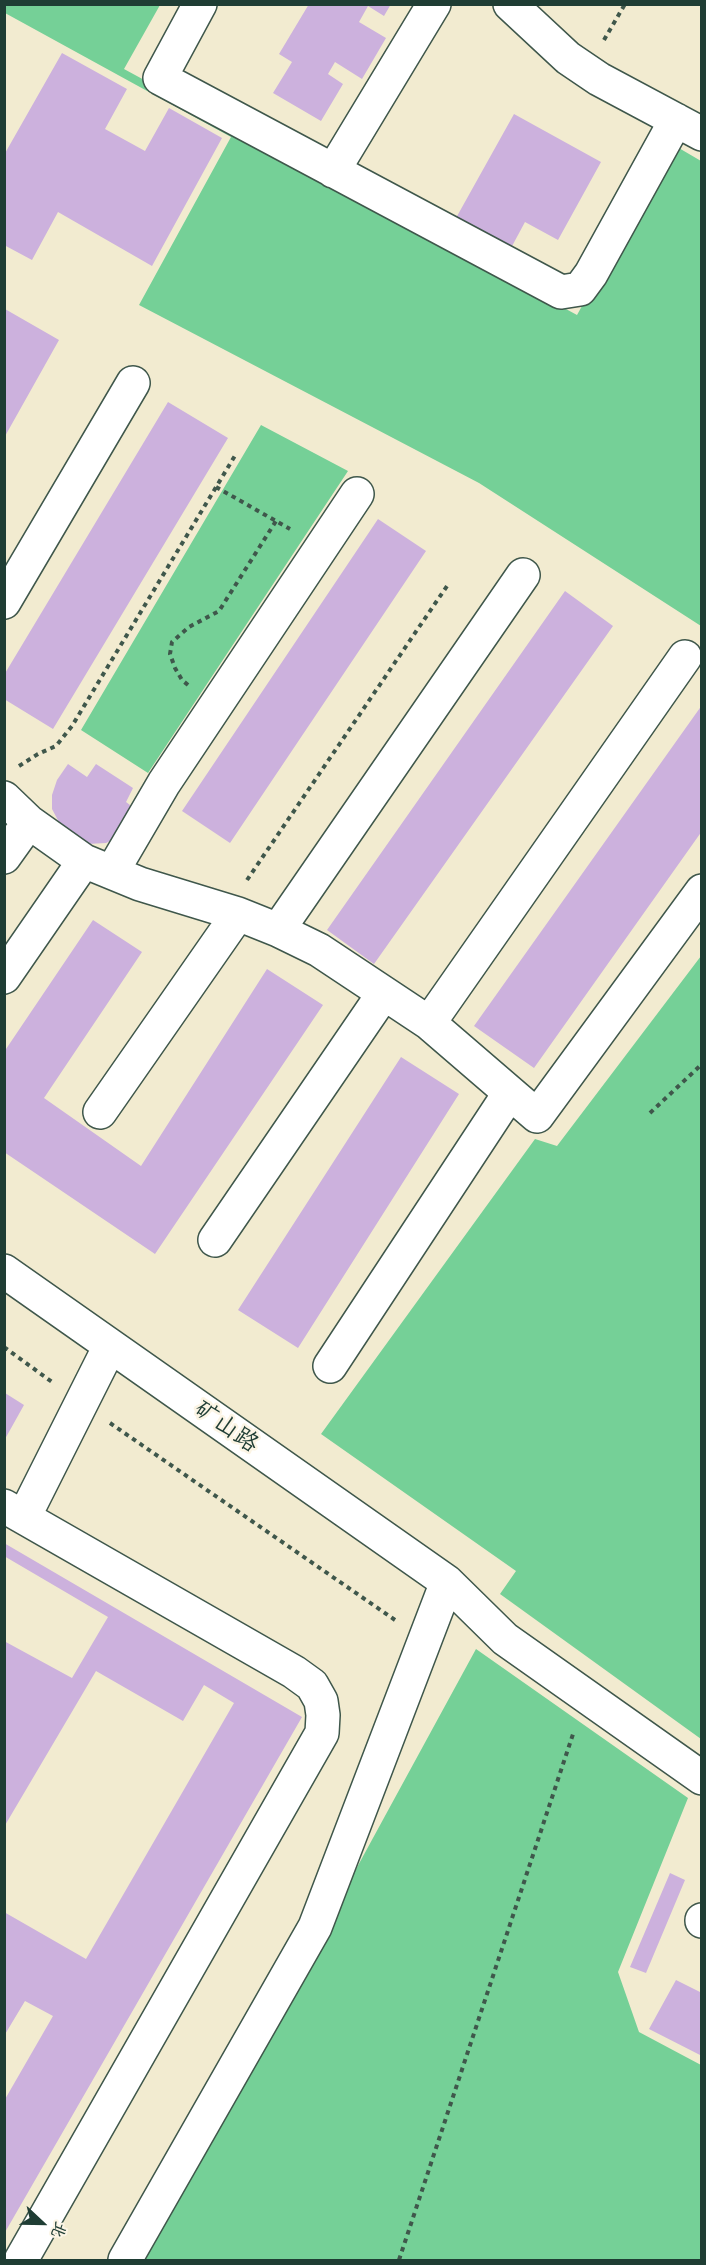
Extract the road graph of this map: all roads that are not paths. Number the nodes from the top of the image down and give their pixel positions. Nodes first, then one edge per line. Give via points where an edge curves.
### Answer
1 (200, 4) edge
2 (434, 4) edge
3 (510, 4) edge
4 (689, 127) edge
5 (333, 171) junction
6 (133, 383) dead end
7 (357, 494) dead end
8 (523, 575) dead end
9 (4, 602) edge
10 (685, 657) dead end
11 (8, 785) edge
12 (29, 822) junction
13 (4, 858) edge
14 (98, 867) junction
15 (702, 891) edge
16 (232, 913) junction
17 (278, 930) junction
18 (4, 977) edge
19 (384, 993) junction
20 (429, 1023) junction
21 (509, 1094) junction
22 (100, 1112) dead end
23 (215, 1240) dead end
24 (4, 1271) edge
25 (110, 1346) junction
26 (330, 1366) dead end
27 (14, 1512) edge
28 (447, 1582) junction
29 (702, 1778) edge
30 (21, 2260) edge
31 (125, 2260) edge

1 - 5 street via 160,78
2 - 5 street
3 - 4 street via 568,58
4 - 5 street via 580,289 561,292
6 - 9 street
7 - 14 street via 164,783
8 - 17 street
10 - 20 street
11 - 12 street
12 - 13 street
12 - 14 street
14 - 16 street
14 - 18 street
15 - 21 street via 537,1116
16 - 17 street
16 - 22 street
17 - 19 street via 319,950
19 - 20 street
19 - 23 street
20 - 21 street
21 - 26 street
24 - 25 street, 矿山路
25 - 27 street via 81,1403
25 - 28 street, 矿山路
27 - 30 street via 294,1672 312,1685 323,1715 322,1733
28 - 29 street, 矿山路 via 505,1639
28 - 31 street via 315,1928

